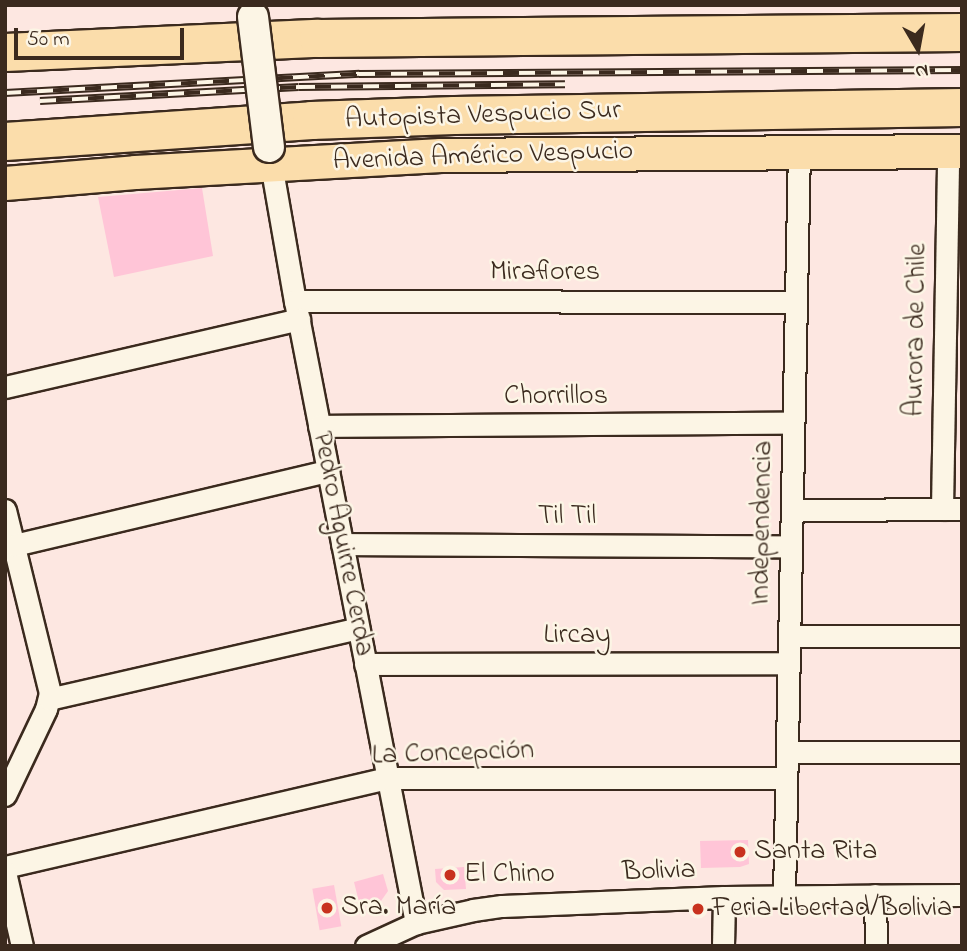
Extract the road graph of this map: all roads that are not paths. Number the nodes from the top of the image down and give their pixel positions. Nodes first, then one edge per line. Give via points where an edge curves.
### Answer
1 (253, 17) dead end
2 (962, 32) edge
3 (5, 52) edge
4 (962, 107) edge
5 (5, 141) edge
6 (799, 150) junction
7 (955, 151) edge
8 (270, 155) junction
9 (5, 183) edge
10 (796, 302) junction
11 (297, 310) junction
12 (5, 387) edge
13 (793, 423) junction
14 (319, 426) junction
15 (328, 471) junction
16 (952, 509) edge
17 (5, 510) edge
18 (792, 510) junction
19 (342, 544) junction
20 (14, 545) junction
21 (791, 546) junction
22 (358, 628) junction
23 (789, 636) junction
24 (962, 636) edge
25 (789, 663) junction
26 (366, 664) junction
27 (49, 699) junction
28 (787, 752) junction
29 (962, 752) edge
30 (388, 778) junction
31 (786, 778) junction
32 (5, 795) edge
33 (5, 870) edge
34 (875, 895) junction
35 (962, 895) edge
36 (784, 896) junction
37 (724, 897) junction
38 (416, 923) junction
39 (22, 946) edge
40 (366, 946) edge
41 (723, 946) edge
42 (876, 946) edge

1 - 8 street, Pedro Aguirre Cerda, bridge
2 - 3 highway via 318,38
4 - 5 highway, Autopista Vespucio Sur via 454,115
6 - 7 main road, Avenida Américo Vespucio
6 - 8 main road, Avenida Américo Vespucio
6 - 10 street, Independencia
7 - 16 street, Aurora de Chile
8 - 9 main road, Avenida Américo Vespucio
8 - 11 street, Pedro Aguirre Cerda
10 - 11 street, Miraflores
10 - 13 street, Independencia
11 - 12 street, Miraflores
11 - 14 street, Pedro Aguirre Cerda
13 - 14 street, Chorrillos
13 - 18 street, Independencia
14 - 15 street, Pedro Aguirre Cerda
15 - 19 street, Pedro Aguirre Cerda
15 - 20 street
16 - 18 street
17 - 20 street
18 - 21 street, Independencia
19 - 21 street, Til Til
19 - 22 street, Pedro Aguirre Cerda
20 - 27 street
21 - 23 street, Independencia
22 - 26 street, Pedro Aguirre Cerda
22 - 27 street
23 - 24 street
23 - 25 street, Independencia
25 - 26 street, Lircay
25 - 28 street, Independencia
26 - 30 street, Pedro Aguirre Cerda
27 - 32 street
28 - 29 street
28 - 31 street, Independencia
30 - 31 street, La Concepción
30 - 33 street, La Concepción
30 - 38 street, Pedro Aguirre Cerda
31 - 36 street, Independencia
33 - 39 street
34 - 35 street, Bolivia
34 - 36 street, Bolivia
34 - 42 street
36 - 37 street, Bolivia
37 - 38 street, Bolivia via 502,906
37 - 41 street
38 - 40 street, Bolivia

